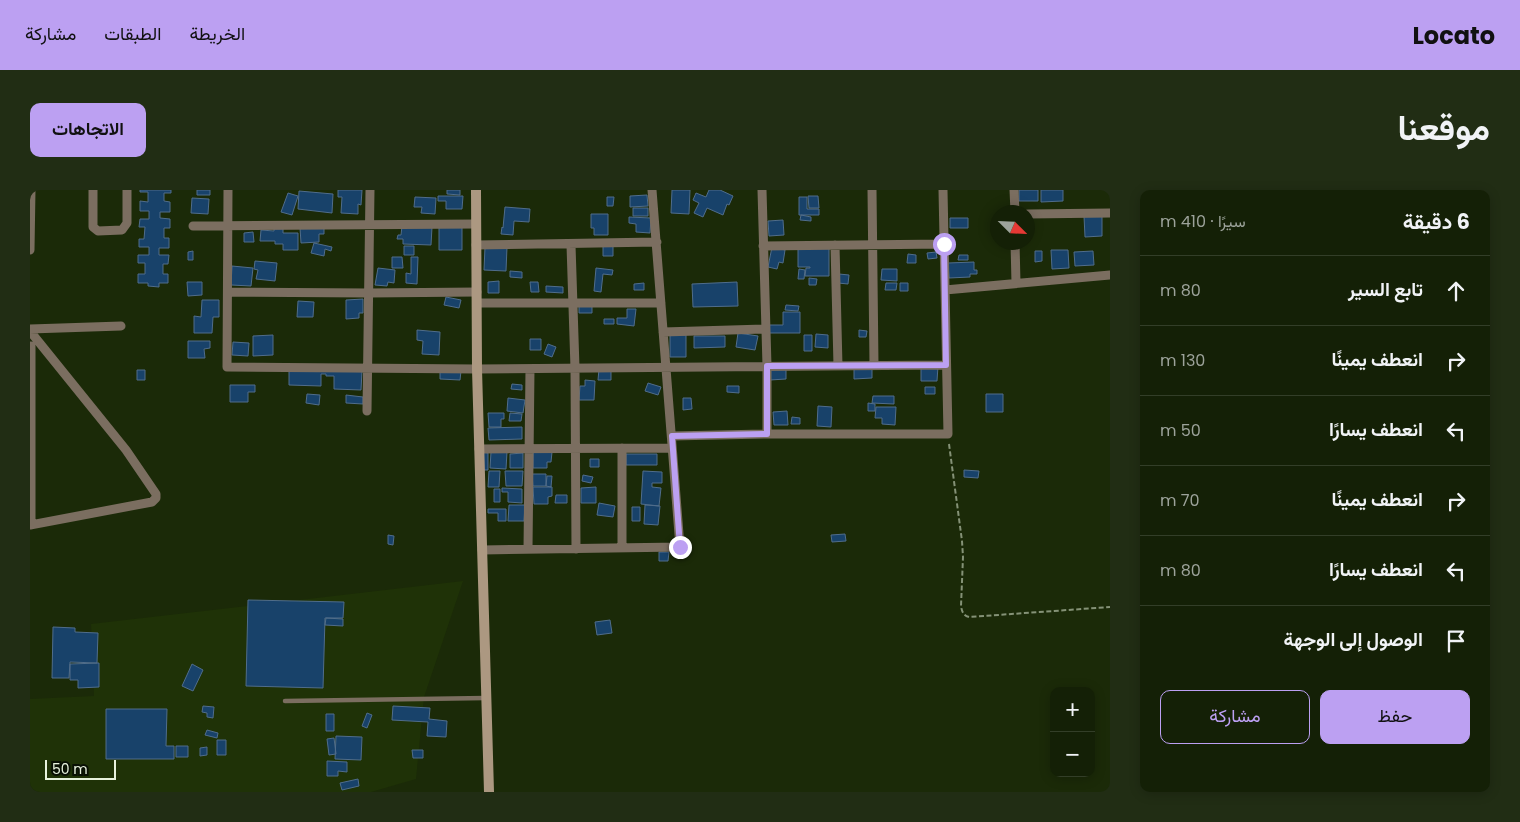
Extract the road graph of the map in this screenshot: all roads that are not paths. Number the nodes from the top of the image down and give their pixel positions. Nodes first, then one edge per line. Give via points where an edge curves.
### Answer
1 (31, 190) edge
2 (94, 190) edge
3 (127, 190) edge
4 (228, 190) edge
5 (370, 190) edge
6 (476, 190) edge
7 (652, 190) edge
8 (762, 190) edge
9 (872, 190) edge
10 (943, 190) edge
11 (1014, 190) edge
12 (1015, 205) edge
13 (1110, 213) edge
14 (1035, 214) edge
15 (476, 224) junction
16 (228, 225) junction
17 (370, 225) junction
18 (193, 226) dead end
19 (657, 242) junction
20 (872, 244) junction
21 (944, 244) junction
22 (476, 245) junction
23 (571, 245) junction
24 (835, 245) junction
25 (763, 246) junction
26 (30, 250) edge
27 (1015, 250) edge
28 (1110, 275) edge
29 (1016, 283) junction
30 (945, 290) junction
31 (228, 292) junction
32 (477, 292) junction
33 (369, 294) junction
34 (477, 303) junction
35 (573, 303) junction
36 (661, 303) junction
37 (121, 326) dead end
38 (766, 328) junction
39 (30, 330) edge
40 (663, 332) junction
41 (41, 345) junction
42 (30, 346) edge
43 (874, 365) junction
44 (946, 365) junction
45 (767, 366) junction
46 (838, 366) junction
47 (666, 367) junction
48 (575, 368) junction
49 (368, 369) junction
50 (477, 369) junction
51 (530, 369) junction
52 (30, 392) edge
53 (367, 411) dead end
54 (767, 434) junction
55 (672, 436) junction
56 (575, 448) junction
57 (622, 448) junction
58 (672, 448) junction
59 (479, 449) junction
60 (528, 449) junction
61 (30, 525) edge
62 (622, 548) junction
63 (528, 549) junction
64 (576, 549) junction
65 (482, 550) junction
66 (486, 698) junction
67 (285, 701) dead end
68 (488, 792) edge

1 - 26 street
2 - 3 street via 93,227 98,231 125,228
4 - 16 street
5 - 17 street
6 - 15 main road
7 - 19 street
8 - 25 street
9 - 20 street
10 - 21 street
11 - 12 street
13 - 14 street
15 - 17 street
15 - 22 main road
16 - 17 street
16 - 18 street
16 - 31 street
17 - 33 street
19 - 23 street
19 - 36 street
20 - 21 street
20 - 24 street
20 - 43 street
21 - 30 street
22 - 23 street
22 - 32 main road
23 - 35 street
24 - 25 street
24 - 46 street
25 - 38 street
27 - 29 street
28 - 29 street
29 - 30 street
30 - 44 street
31 - 33 street
31 - 49 street via 227,367
32 - 33 street
32 - 34 main road
33 - 49 street
34 - 35 street
34 - 50 main road
35 - 36 street
35 - 48 street
36 - 40 street
37 - 39 street
38 - 40 street
38 - 45 street
39 - 41 street
40 - 47 street
41 - 42 street
41 - 61 street via 126,450 156,498 152,502
42 - 52 street
43 - 44 street
43 - 46 street
44 - 54 street via 948,434
45 - 46 street
45 - 47 street
45 - 54 street
47 - 48 street
47 - 55 street
48 - 51 street
48 - 56 street
49 - 50 street
49 - 53 street
50 - 51 street
50 - 59 main road
51 - 60 street
52 - 61 street
54 - 55 street
55 - 58 street
56 - 57 street
56 - 60 street
56 - 64 street
57 - 58 street
57 - 62 street
58 - 62 street via 680,547
59 - 60 street
59 - 65 main road
60 - 63 street
62 - 64 street
63 - 64 street
63 - 65 street
65 - 66 main road
66 - 67 lane
66 - 68 main road

